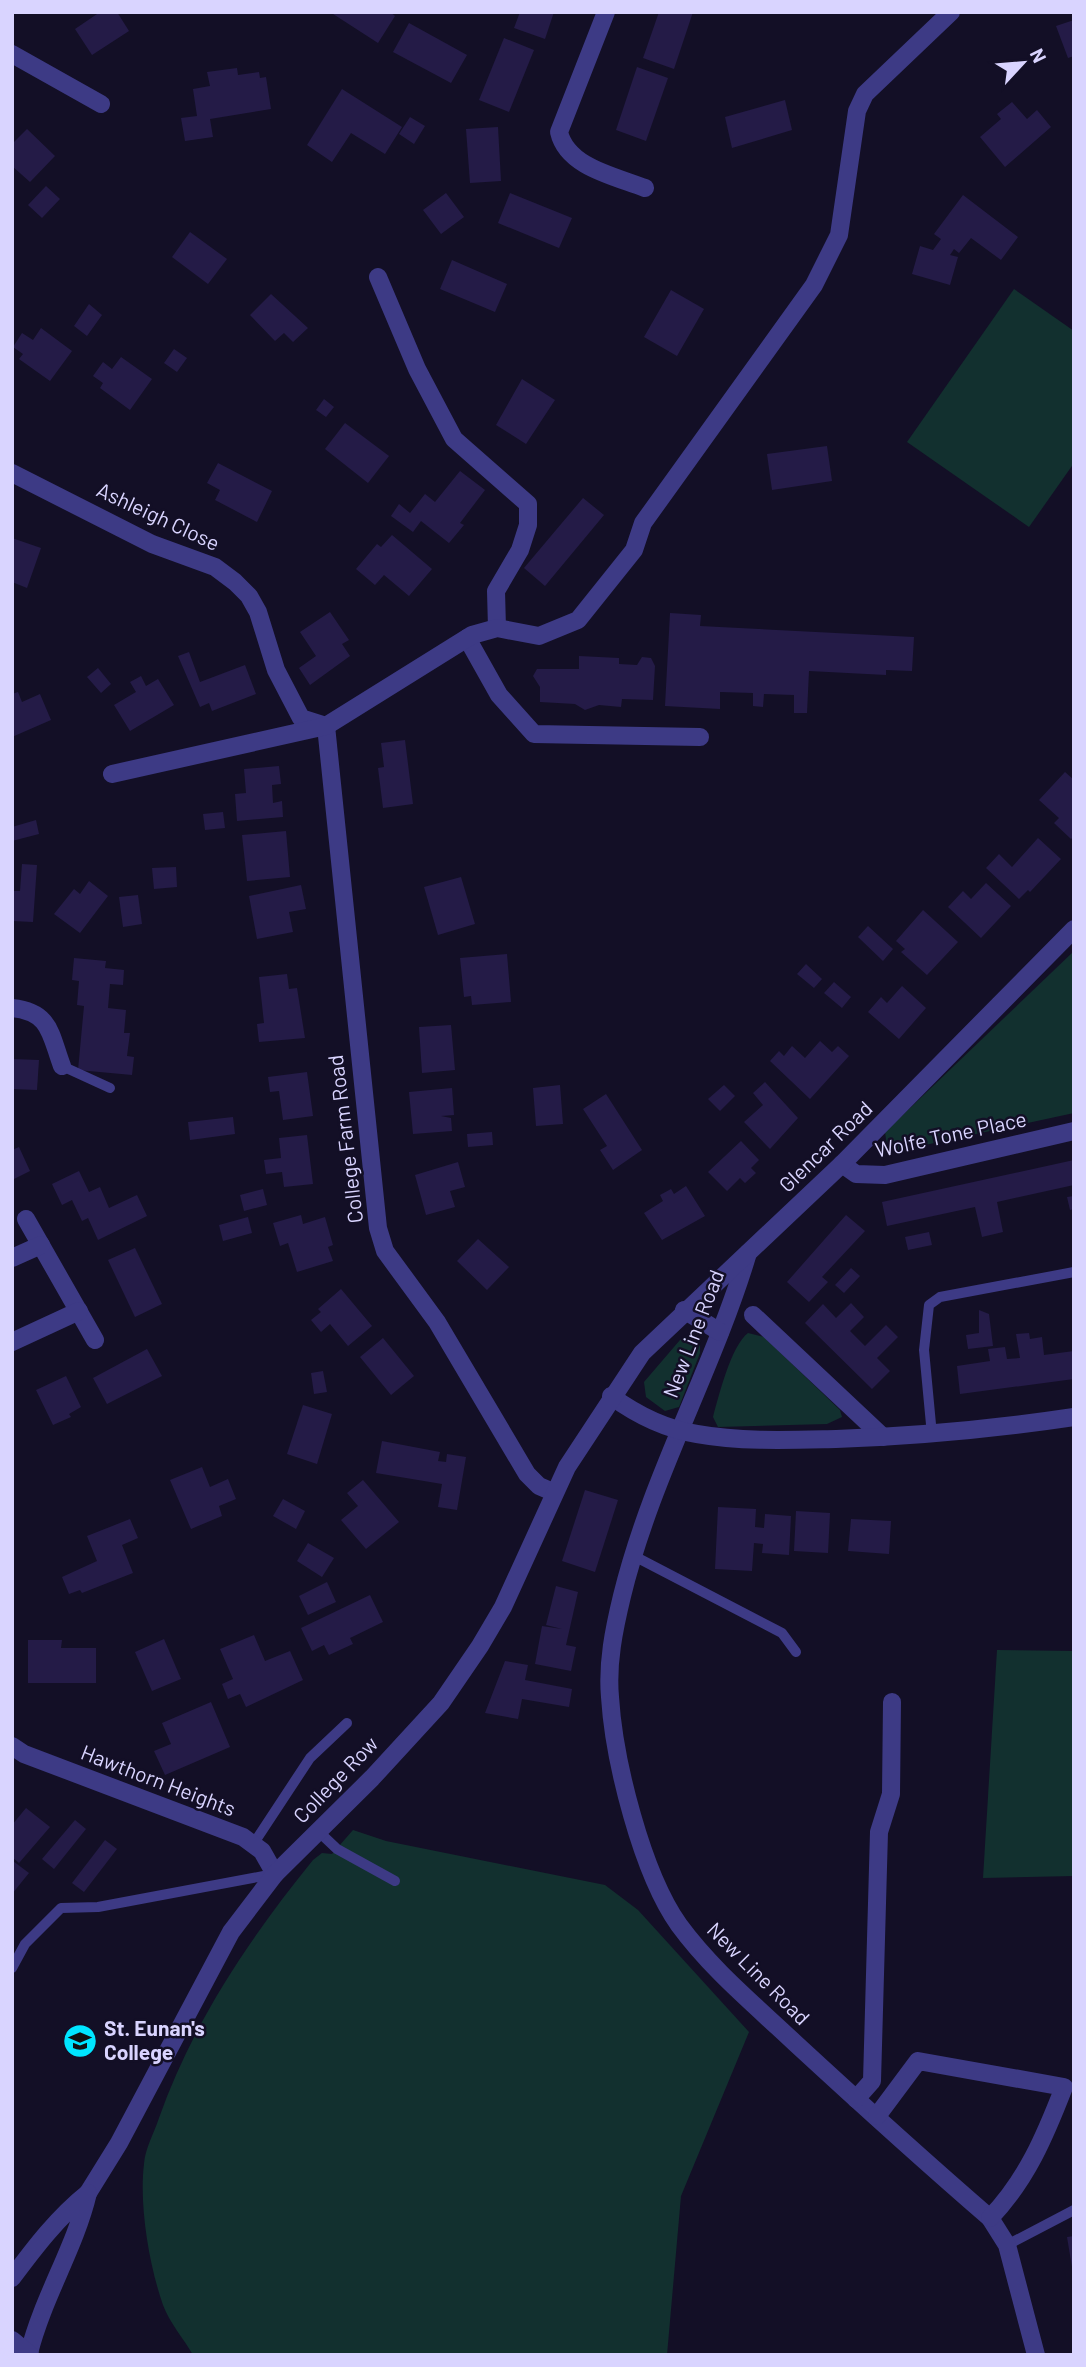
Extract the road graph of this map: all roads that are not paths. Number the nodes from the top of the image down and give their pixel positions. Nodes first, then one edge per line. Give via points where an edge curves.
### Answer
1 (606, 12) edge
2 (951, 12) edge
3 (12, 54) edge
4 (101, 104) dead end
5 (645, 188) dead end
6 (378, 277) dead end
7 (12, 473) edge
8 (497, 628) junction
9 (467, 638) junction
10 (326, 726) junction
11 (700, 737) dead end
12 (112, 774) dead end
13 (1074, 929) edge
14 (12, 1008) edge
15 (62, 1066) joint
16 (110, 1088) dead end
17 (1074, 1131) edge
18 (842, 1164) junction
19 (26, 1219) dead end
20 (41, 1245) junction
21 (748, 1253) junction
22 (12, 1258) edge
23 (1074, 1272) edge
24 (684, 1310) junction
25 (79, 1311) junction
26 (752, 1315) dead end
27 (720, 1332) junction
28 (95, 1340) dead end
29 (12, 1342) edge
30 (611, 1396) junction
31 (1074, 1417) edge
32 (681, 1430) junction
33 (932, 1435) junction
34 (883, 1437) junction
35 (553, 1492) junction
36 (634, 1556) junction
37 (796, 1652) dead end
38 (892, 1702) dead end
39 (346, 1723) dead end
40 (12, 1746) edge
41 (318, 1831) junction
42 (254, 1843) junction
43 (275, 1874) junction
44 (395, 1881) dead end
45 (13, 1964) edge
46 (856, 2099) junction
47 (877, 2116) junction
48 (89, 2193) junction
49 (1074, 2210) edge
50 (990, 2218) junction
51 (1007, 2245) junction
52 (12, 2278) edge
53 (12, 2340) edge
54 (29, 2354) edge
55 (1037, 2355) edge

1 - 5 street via 559,132 562,146 576,159
2 - 8 street via 865,94 857,111 839,235 831,256 643,523 634,550 578,620 539,636
3 - 4 street
6 - 8 street via 417,369 454,439 528,504 528,525 520,550 496,591
7 - 10 street, Ashleigh Close via 152,544 215,567 235,582 258,612 276,670 301,718
8 - 9 street
9 - 10 street
9 - 11 street via 499,695 534,734
10 - 12 street
10 - 35 street, College Farm Road via 378,1228 385,1251 437,1322 527,1474
13 - 18 street, Glencar Road
14 - 15 street via 32,1010 45,1020
15 - 16 lane
17 - 18 street, Wolfe Tone Place via 886,1175 856,1174
18 - 21 street, Glencar Road
19 - 20 street
20 - 22 street
20 - 25 street
21 - 24 street, Glencar Road
21 - 27 street, New Line Road
23 - 33 lane via 940,1297 929,1305 924,1350
24 - 27 street
24 - 30 street, Glencar Road via 642,1353
25 - 28 street
25 - 29 street
26 - 34 street
27 - 32 street, New Line Road
30 - 32 street, New Line Road via 641,1417
30 - 35 street, College Row
31 - 33 street
32 - 34 street via 775,1439
32 - 36 street, New Line Road
33 - 34 street
35 - 41 street, College Row via 503,1607 441,1703
36 - 37 lane via 782,1633
36 - 46 street, New Line Road via 614,1635 610,1697 622,1770 650,1866 678,1923 717,1970
38 - 46 street via 891,1794 879,1832 872,2081
39 - 42 lane via 310,1758
40 - 42 street, Hawthorn Heights
41 - 43 street, College Row
41 - 44 lane via 337,1849
42 - 43 street
43 - 45 lane via 98,1907 61,1908 24,1944
43 - 48 street, College Row via 232,1932
46 - 47 street, New Line Road
47 - 50 street, New Line Road
47 - 50 street via 918,2061 1064,2087 1041,2147 1014,2193
48 - 52 street, College Row via 47,2233
48 - 54 street, College Row via 81,2224 35,2327
49 - 51 lane
50 - 51 street, New Line Road
51 - 55 street, New Line Road
53 - 54 street

